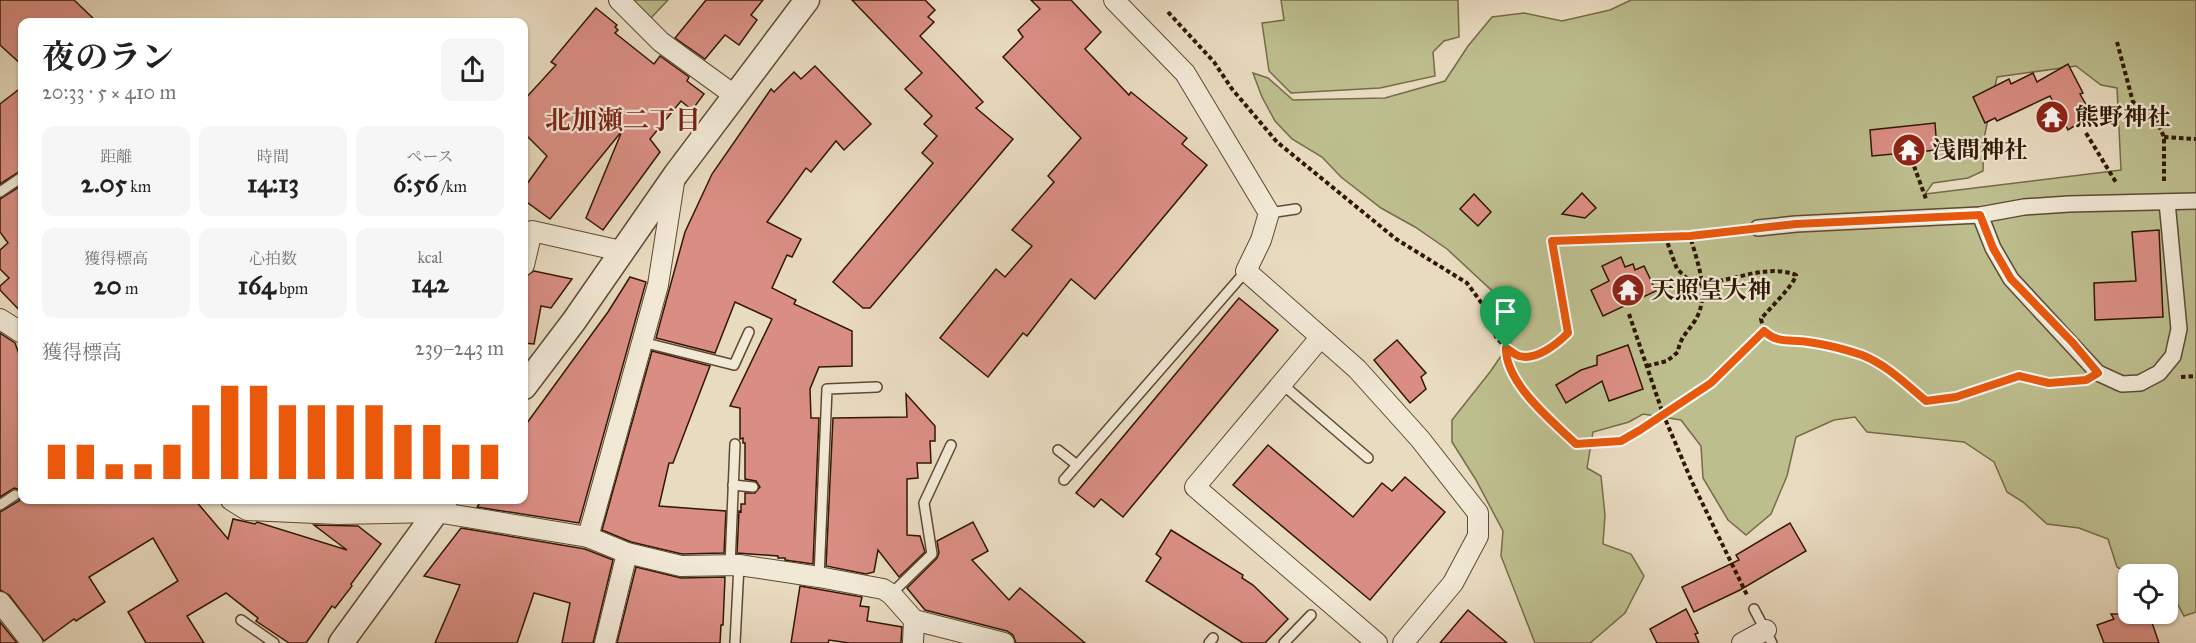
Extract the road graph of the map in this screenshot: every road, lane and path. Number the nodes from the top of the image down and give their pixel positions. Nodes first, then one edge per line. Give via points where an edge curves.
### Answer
1 (619, 0) edge
2 (807, 0) edge
3 (1114, 0) edge
4 (1168, 12) dead end
5 (2117, 42) dead end
6 (734, 95) junction
7 (2086, 133) dead end
8 (2164, 137) junction
9 (2196, 139) edge
10 (1914, 166) dead end
11 (676, 174) junction
12 (18, 180) edge
13 (0, 192) edge
14 (2165, 201) junction
15 (2196, 201) edge
16 (2128, 202) junction
17 (1296, 209) dead end
18 (1269, 213) junction
19 (1980, 215) junction
20 (1932, 217) junction
21 (1758, 228) joint
22 (1665, 236) junction
23 (1690, 236) junction
24 (528, 248) edge
25 (621, 251) junction
26 (1246, 271) junction
27 (1703, 284) junction
28 (1629, 314) dead end
29 (0, 319) edge
30 (18, 330) edge
31 (1764, 331) junction
32 (749, 332) dead end
33 (1320, 338) junction
34 (642, 342) junction
35 (1506, 348) junction
36 (1647, 366) junction
37 (2098, 373) junction
38 (528, 382) edge
39 (1282, 384) junction
40 (877, 387) dead end
41 (1663, 414) junction
42 (735, 444) dead end
43 (951, 446) dead end
44 (1058, 450) dead end
45 (1368, 458) dead end
46 (1077, 465) junction
47 (1064, 480) dead end
48 (733, 485) junction
49 (753, 487) dead end
50 (15, 495) dead end
51 (238, 504) edge
52 (0, 506) edge
53 (441, 506) edge
54 (588, 537) junction
55 (627, 552) junction
56 (735, 566) junction
57 (819, 576) junction
58 (891, 594) junction
59 (0, 602) edge
60 (1754, 609) joint
61 (1311, 615) dead end
62 (241, 620) dead end
63 (914, 620) junction
64 (1769, 637) edge
65 (32, 643) edge
66 (274, 643) edge
67 (341, 643) edge
68 (605, 643) edge
69 (735, 643) edge
70 (913, 643) edge
71 (1004, 643) edge
72 (1284, 643) edge
73 (1377, 643) edge
74 (1403, 643) edge
75 (1742, 643) edge

1 - 6 street via 661,42
2 - 6 street
3 - 18 street via 1185,73
4 - 35 path via 1214,62 1277,142 1396,239 1467,284
5 - 8 path via 2133,102 2156,119
6 - 11 street
7 - 16 path
8 - 9 path
8 - 14 path
10 - 20 path
11 - 25 street
11 - 34 street via 658,285
12 - 13 lane
14 - 15 street
14 - 16 street
14 - 37 street via 2180,329 2173,356 2158,373 2140,383 2122,384
16 - 19 street via 2024,207
17 - 18 lane
18 - 26 street via 1262,240
19 - 20 street
19 - 37 street via 2011,279
20 - 21 street
21 - 23 path
22 - 23 path
22 - 27 path via 1677,269 1692,284
22 - 35 path via 1552,241 1568,333 1557,344 1530,357 1518,356
23 - 27 path
24 - 25 street via 532,231
25 - 38 street
26 - 33 street
26 - 46 lane
27 - 31 path via 1762,273 1796,275 1795,282 1761,319
27 - 36 path via 1698,315 1680,341 1678,352 1667,361
28 - 36 path
29 - 30 street
31 - 37 path via 1785,342 1807,342 1861,355 1886,367 1926,401 1956,397 2019,376 2049,383 2086,380
31 - 41 path via 1711,383
32 - 34 lane via 734,365
33 - 39 street
33 - 74 street via 1365,378 1420,439 1478,513 1478,536 1453,584
34 - 54 street
35 - 41 path via 1506,360 1528,397 1576,444 1621,441
36 - 41 path
39 - 45 lane
39 - 73 street via 1196,487
40 - 57 lane via 827,389
41 - 60 path
42 - 48 lane
43 - 58 lane via 924,503 932,554
44 - 46 lane
46 - 47 lane
48 - 49 lane
48 - 56 lane
50 - 52 lane
51 - 53 street via 248,510 338,514
53 - 54 street
53 - 67 street
54 - 55 street
55 - 56 street via 681,566
55 - 68 street
56 - 57 street
56 - 69 lane
57 - 58 street
58 - 63 street
59 - 65 street
60 - 64 lane
61 - 72 lane
62 - 66 lane
63 - 70 street
63 - 71 street
64 - 75 street

